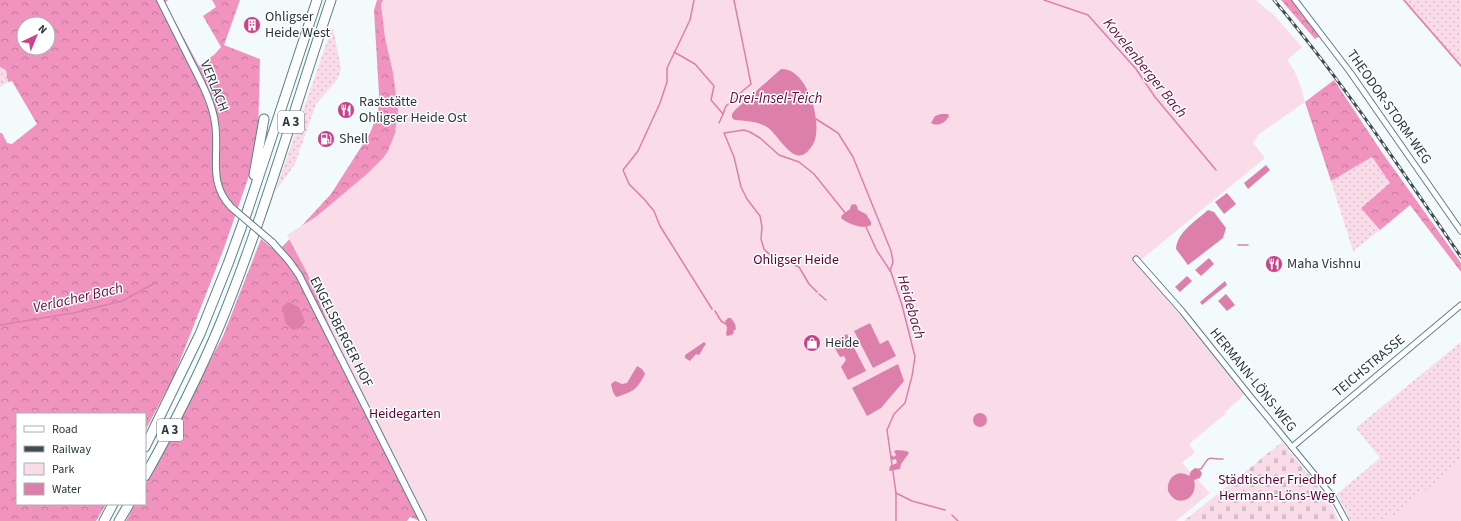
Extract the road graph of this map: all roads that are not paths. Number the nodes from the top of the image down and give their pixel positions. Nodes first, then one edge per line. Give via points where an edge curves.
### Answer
1 (160, 0) edge
2 (317, 0) edge
3 (331, 0) edge
4 (1295, 0) edge
5 (264, 119) dead end
6 (248, 209) junction
7 (268, 212) dead end
8 (1461, 231) edge
9 (273, 244) joint
10 (251, 245) junction
11 (1136, 259) dead end
12 (1461, 305) edge
13 (146, 445) edge
14 (1292, 447) junction
15 (146, 474) edge
16 (112, 505) edge
17 (128, 505) edge
18 (104, 521) edge
19 (119, 521) edge
20 (423, 521) edge
21 (1346, 521) edge

1 - 9 street, VERLACH, bridge via 210,103 217,139 218,188 231,207
2 - 6 highway, A 3
3 - 10 highway, A 3
4 - 8 street, THEODOR-STORM-WEG via 1350,72
5 - 6 highway
6 - 13 highway, A 3 via 200,334
7 - 10 highway
9 - 20 street, ENGELSBERGER HOF via 299,275
10 - 15 highway, A 3 via 219,327
11 - 14 street, HERMANN-LÖNS-WEG via 1191,322
12 - 14 street, TEICHSTRASSE
14 - 21 street, HERMANN-LÖNS-WEG via 1333,497
16 - 18 highway
17 - 19 highway

